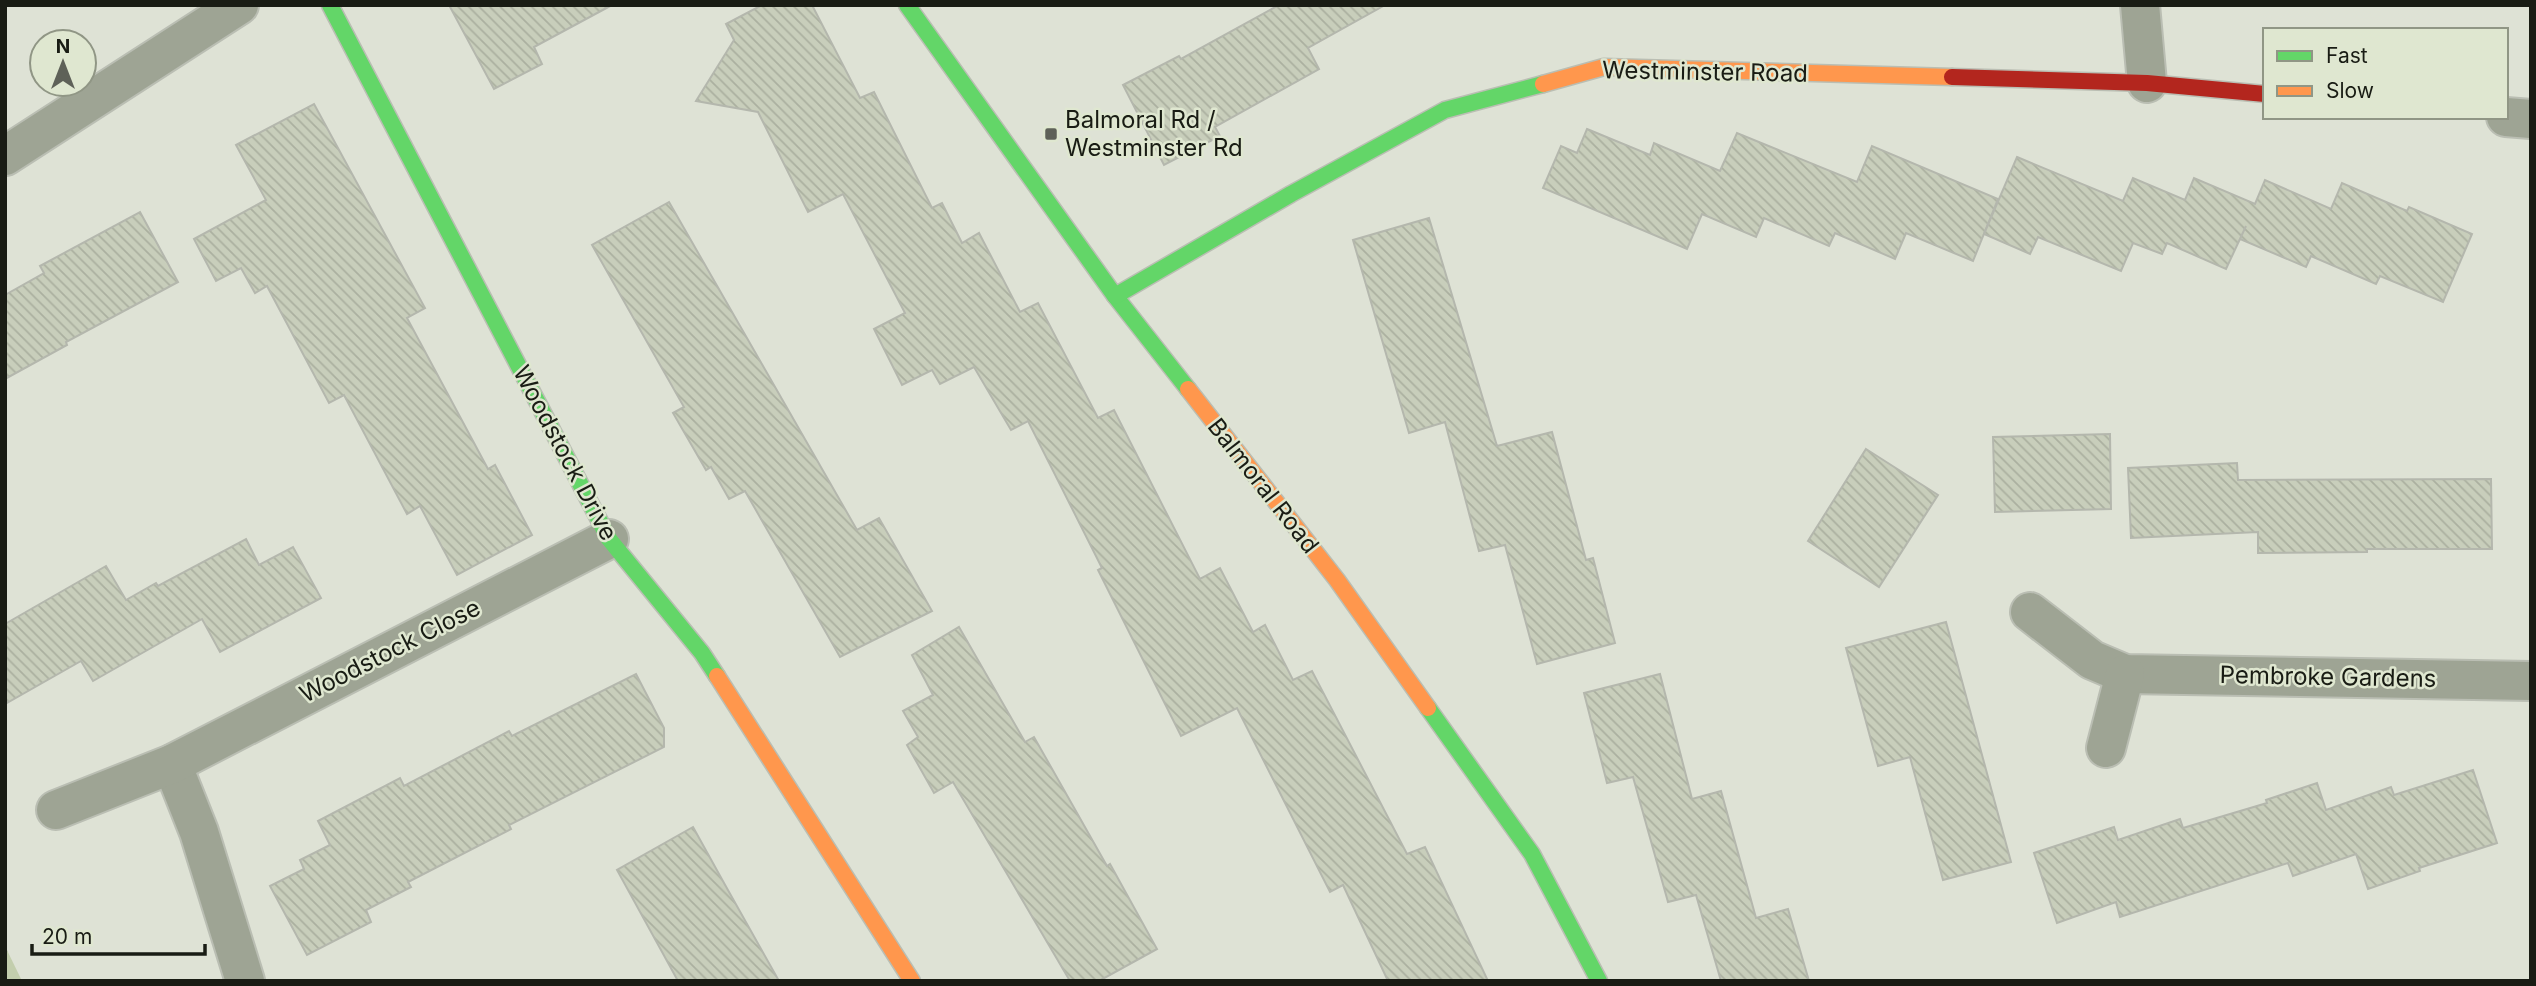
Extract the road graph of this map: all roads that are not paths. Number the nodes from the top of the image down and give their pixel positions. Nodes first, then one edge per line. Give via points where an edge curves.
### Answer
1 (239, 5) edge
2 (330, 5) edge
3 (907, 5) edge
4 (2140, 5) edge
5 (2147, 83) junction
6 (2263, 94) edge
7 (2508, 117) edge
8 (2531, 119) edge
9 (5, 156) edge
10 (1115, 296) junction
11 (609, 539) junction
12 (2030, 612) dead end
13 (2125, 674) junction
14 (2531, 681) edge
15 (2106, 748) dead end
16 (172, 764) junction
17 (56, 810) dead end
18 (245, 981) edge
19 (912, 981) edge
20 (1599, 981) edge

1 - 9 street
2 - 11 street, Woodstock Drive
3 - 10 street, Balmoral Road
4 - 5 street
5 - 6 street, Westminster Road
5 - 10 street, Westminster Road via 1604,67 1445,110
7 - 8 street
10 - 20 street, Balmoral Road via 1336,580 1532,854
11 - 16 street, Woodstock Close
11 - 19 street, Woodstock Drive via 702,653
12 - 13 street, Pembroke Gardens via 2092,660
13 - 14 street, Pembroke Gardens
13 - 15 street
16 - 17 street, Woodstock Close
16 - 18 street via 199,832

